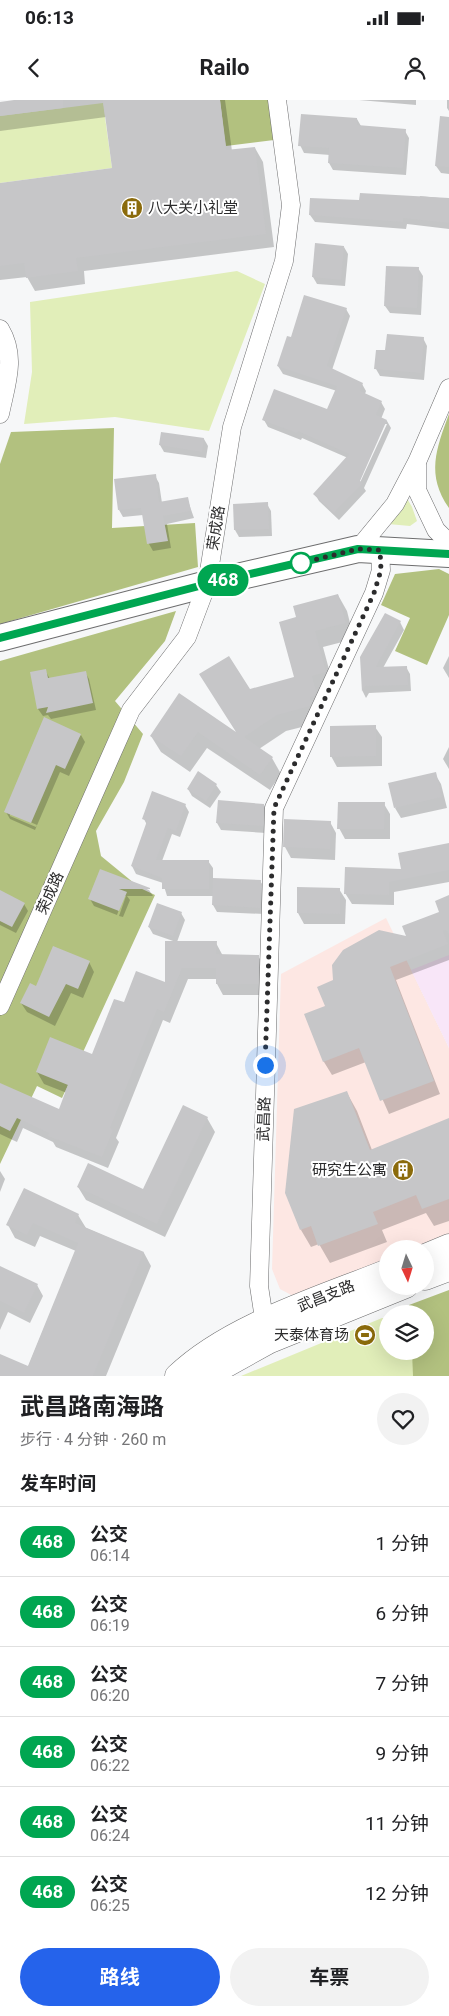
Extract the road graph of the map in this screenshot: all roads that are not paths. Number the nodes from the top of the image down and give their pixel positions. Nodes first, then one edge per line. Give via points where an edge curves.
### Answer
1 (277, 100) edge
2 (0, 329) edge
3 (449, 388) edge
4 (0, 414) edge
5 (417, 462) junction
6 (449, 543) edge
7 (369, 550) junction
8 (449, 554) edge
9 (207, 584) junction
10 (0, 638) edge
11 (0, 1006) edge
12 (449, 1246) edge
13 (434, 1252) edge
14 (449, 1268) edge
15 (434, 1274) edge
16 (379, 1276) edge
17 (379, 1295) edge
18 (266, 1332) junction
19 (177, 1376) edge
20 (207, 1376) edge

1 - 9 street, 荣成路 via 291,205 284,261 232,427
2 - 4 street via 8,342 11,364
3 - 5 street
5 - 6 street via 418,490 436,530
5 - 7 street
7 - 8 main road
7 - 9 main road
7 - 18 street, 武昌路 via 381,570 374,593 274,808 259,1286
9 - 10 main road
9 - 11 street, 荣成路 via 187,637 131,710
12 - 13 street
14 - 15 street
16 - 18 street, 武昌支路
17 - 18 street, 武昌支路
18 - 19 street via 210,1350
18 - 20 street

